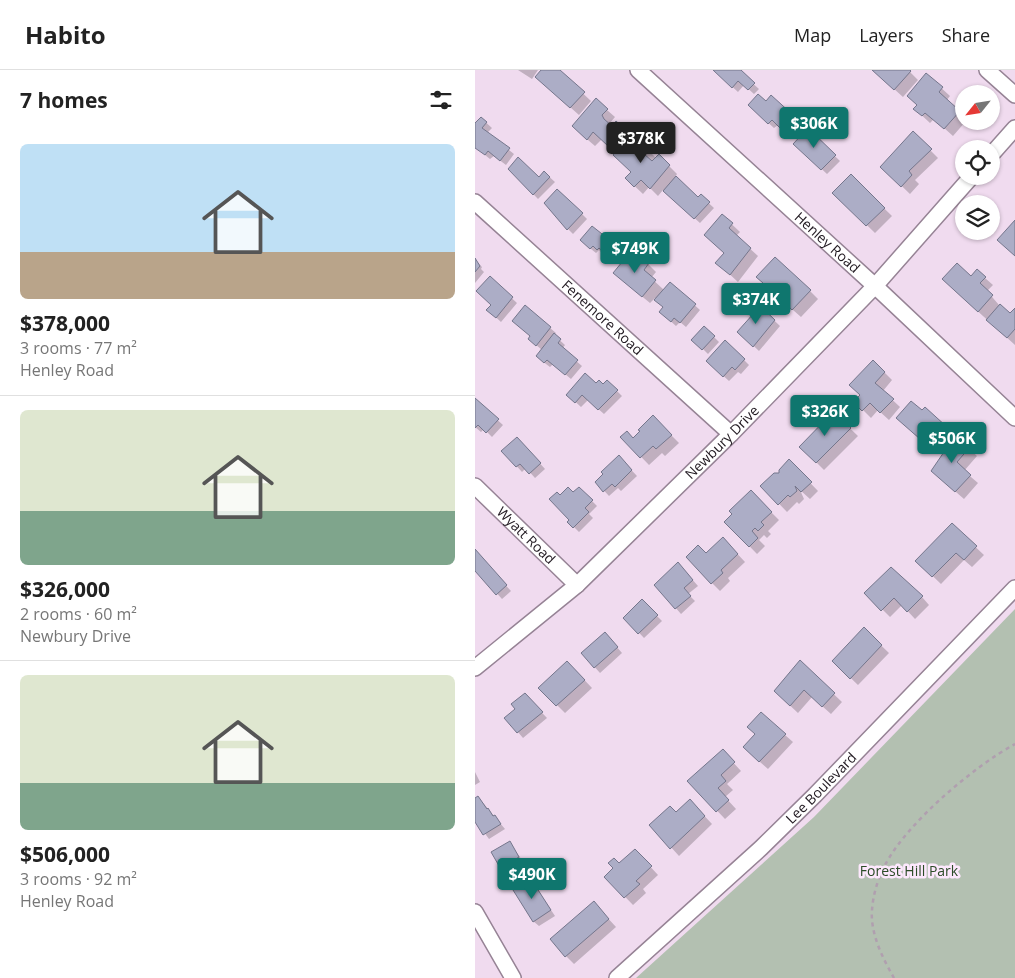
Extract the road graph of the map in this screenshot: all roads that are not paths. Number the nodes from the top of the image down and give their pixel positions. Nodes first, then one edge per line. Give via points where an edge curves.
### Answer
1 (638, 70) edge
2 (987, 70) edge
3 (1015, 95) edge
4 (1015, 128) edge
5 (1000, 145) edge
6 (964, 185) edge
7 (475, 202) edge
8 (875, 286) junction
9 (1015, 418) edge
10 (731, 434) junction
11 (475, 486) edge
12 (577, 584) junction
13 (1015, 588) edge
14 (475, 668) edge
15 (475, 912) edge
16 (513, 978) edge
17 (617, 978) edge

1 - 8 street, Henley Road
2 - 3 street
4 - 5 street
6 - 8 street, Newbury Drive
7 - 10 street, Fenemore Road
8 - 9 street, Henley Road
8 - 10 street, Newbury Drive
10 - 12 street, Newbury Drive
11 - 12 street, Wyatt Road
12 - 14 street, Newbury Drive
13 - 17 street, Lee Boulevard via 808,802
15 - 16 street

